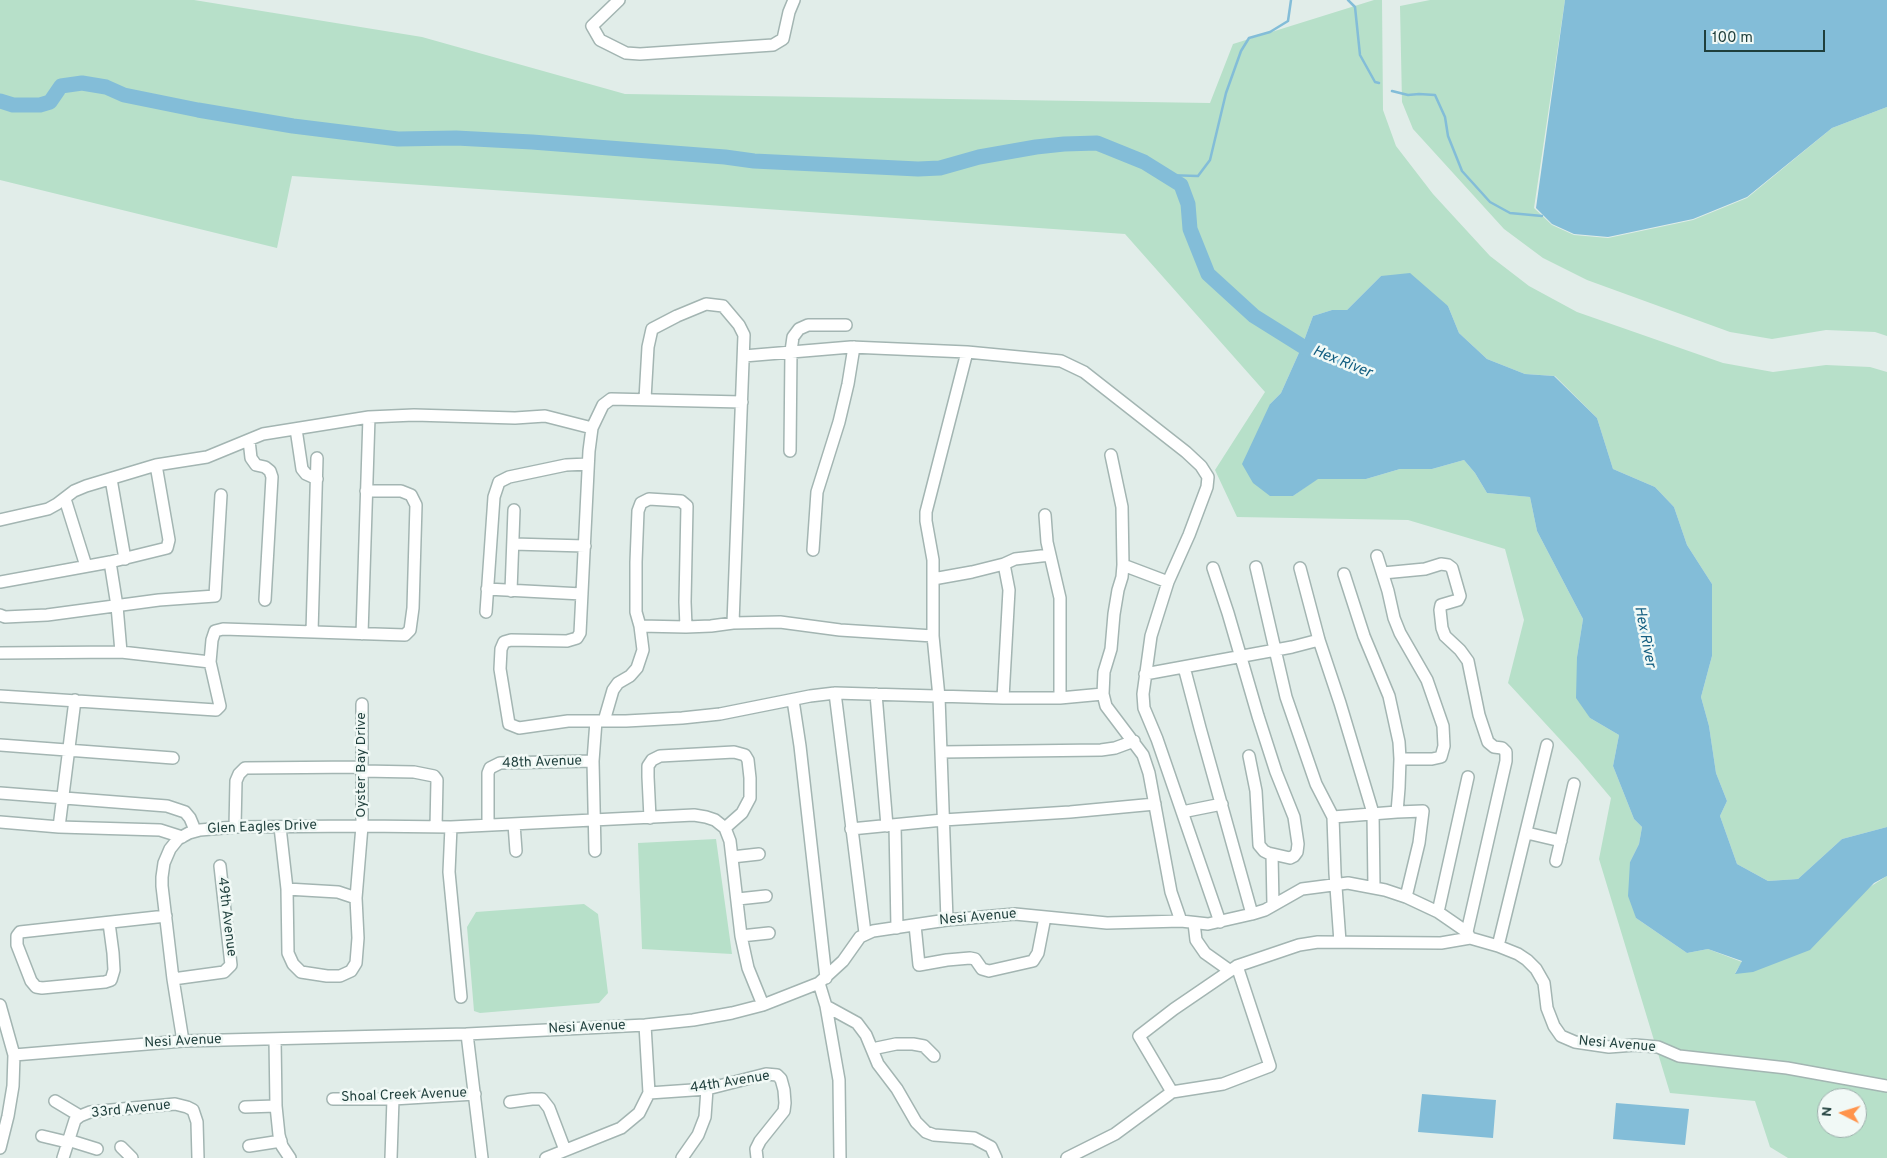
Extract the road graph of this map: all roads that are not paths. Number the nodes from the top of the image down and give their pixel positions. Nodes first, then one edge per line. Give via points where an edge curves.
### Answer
1 (619, 0) edge
2 (794, 0) edge
3 (846, 325) dead end
4 (854, 347) junction
5 (791, 351) junction
6 (967, 352) junction
7 (744, 356) junction
8 (645, 399) junction
9 (742, 402) junction
10 (370, 417) junction
11 (592, 428) junction
12 (296, 429) junction
13 (249, 440) junction
14 (790, 451) dead end
15 (1111, 455) dead end
16 (318, 458) dead end
17 (588, 464) junction
18 (156, 465) junction
19 (111, 479) junction
20 (317, 479) junction
21 (366, 491) junction
22 (221, 495) dead end
23 (65, 499) junction
24 (514, 510) dead end
25 (1045, 515) dead end
26 (0, 520) edge
27 (513, 544) junction
28 (585, 546) junction
29 (814, 550) dead end
30 (1050, 555) junction
31 (1377, 556) dead end
32 (125, 559) junction
33 (110, 562) junction
34 (1004, 564) junction
35 (1123, 565) junction
36 (86, 566) junction
37 (1256, 567) dead end
38 (1213, 568) dead end
39 (1300, 568) dead end
40 (1383, 573) junction
41 (1344, 574) dead end
42 (933, 578) junction
43 (0, 582) edge
44 (1168, 582) junction
45 (487, 589) junction
46 (511, 590) junction
47 (582, 594) junction
48 (265, 600) dead end
49 (117, 606) junction
50 (486, 612) dead end
51 (0, 615) edge
52 (733, 623) junction
53 (640, 626) junction
54 (686, 627) junction
55 (312, 632) junction
56 (362, 634) junction
57 (933, 636) junction
58 (1319, 640) junction
59 (1276, 650) junction
60 (0, 652) edge
61 (121, 652) junction
62 (1240, 655) junction
63 (210, 662) junction
64 (1184, 667) junction
65 (1145, 674) junction
66 (835, 694) junction
67 (876, 694) junction
68 (1103, 694) junction
69 (0, 696) edge
70 (939, 697) junction
71 (1003, 698) junction
72 (1060, 698) junction
73 (75, 700) junction
74 (793, 700) junction
75 (362, 704) dead end
76 (600, 721) junction
77 (1134, 741) junction
78 (0, 745) edge
79 (1547, 745) dead end
80 (68, 750) junction
81 (941, 752) junction
82 (1250, 756) dead end
83 (173, 758) dead end
84 (1400, 759) junction
85 (593, 761) junction
86 (362, 769) junction
87 (1468, 777) dead end
88 (1574, 784) dead end
89 (0, 793) edge
90 (62, 798) junction
91 (1155, 804) junction
92 (1222, 804) junction
93 (1182, 812) junction
94 (1397, 812) junction
95 (1373, 813) junction
96 (1334, 817) junction
97 (650, 818) junction
98 (594, 820) junction
99 (943, 820) junction
100 (0, 822) edge
101 (514, 824) junction
102 (488, 825) junction
103 (362, 826) junction
104 (891, 826) junction
105 (59, 827) junction
106 (235, 827) junction
107 (280, 827) junction
108 (436, 827) junction
109 (451, 827) junction
110 (725, 828) junction
111 (851, 829) junction
112 (195, 830) junction
113 (1527, 833) junction
114 (182, 837) junction
115 (1561, 841) junction
116 (516, 851) dead end
117 (595, 851) dead end
118 (759, 854) dead end
119 (1272, 854) junction
120 (732, 857) junction
121 (1556, 861) dead end
122 (220, 866) dead end
123 (1336, 884) junction
124 (1374, 887) junction
125 (287, 889) junction
126 (766, 896) dead end
127 (1406, 897) junction
128 (356, 898) junction
129 (738, 899) junction
130 (1273, 905) junction
131 (1438, 912) junction
132 (1252, 914) junction
133 (166, 916) junction
134 (1045, 917) junction
135 (947, 920) junction
136 (1181, 921) junction
137 (1220, 922) junction
138 (109, 923) junction
139 (1194, 923) junction
140 (915, 924) junction
141 (897, 928) junction
142 (769, 933) dead end
143 (865, 934) junction
144 (1469, 935) junction
145 (741, 936) junction
146 (1340, 942) junction
147 (1498, 946) junction
148 (1233, 968) junction
149 (173, 979) junction
150 (823, 981) junction
151 (461, 997) dead end
152 (0, 1005) edge
153 (763, 1005) junction
154 (826, 1006) junction
155 (645, 1025) junction
156 (468, 1034) junction
157 (274, 1039) junction
158 (183, 1041) junction
159 (872, 1049) junction
160 (14, 1055) junction
161 (934, 1056) dead end
162 (1887, 1086) edge
163 (707, 1088) junction
164 (1172, 1092) junction
165 (649, 1093) junction
166 (475, 1094) junction
167 (333, 1099) dead end
168 (393, 1099) junction
169 (55, 1101) dead end
170 (510, 1102) dead end
171 (276, 1106) junction
172 (244, 1107) dead end
173 (80, 1116) junction
174 (42, 1136) dead end
175 (281, 1140) junction
176 (67, 1141) junction
177 (249, 1146) dead end
178 (121, 1147) dead end
179 (0, 1148) edge
180 (97, 1149) dead end
181 (565, 1150) junction
182 (63, 1158) edge
183 (132, 1158) edge
184 (198, 1158) edge
185 (290, 1158) edge
186 (391, 1158) edge
187 (482, 1158) edge
188 (546, 1158) edge
189 (682, 1158) edge
190 (757, 1158) edge
191 (840, 1158) edge
192 (996, 1158) edge
193 (1067, 1158) edge

1 - 2 street via 592,26 600,40 626,53 640,54 773,45 783,39
3 - 5 street via 799,328 793,337
4 - 5 street
4 - 6 street
4 - 29 street via 839,422 817,492
5 - 7 street
5 - 14 street
6 - 42 street via 926,512
6 - 44 street via 1052,360 1071,365 1116,396 1201,466 1208,477 1207,487
7 - 8 street via 744,335 723,306 706,304 677,316 652,329
7 - 9 street
8 - 9 street
8 - 11 street via 611,399 603,405
9 - 52 street
10 - 11 street via 545,416
10 - 12 street
10 - 21 street
11 - 17 street
12 - 13 street via 263,434
12 - 20 street via 302,469
13 - 18 street via 207,457
13 - 48 street via 256,465 265,467 272,477
15 - 35 street via 1122,507
16 - 20 street
17 - 28 street
17 - 45 street via 566,465 499,482 494,497
18 - 19 street
18 - 32 street via 169,546
19 - 23 street via 74,492
19 - 32 street
20 - 55 street
21 - 56 street
21 - 56 street via 401,491 412,495 416,505 410,630 405,635
22 - 49 street via 215,596
23 - 26 street via 48,509
23 - 36 street
24 - 27 street
25 - 30 street
27 - 28 street
27 - 46 street
28 - 47 street
30 - 34 street via 1016,558
30 - 72 street via 1060,598
31 - 40 street
32 - 33 street
33 - 36 street
33 - 49 street
34 - 42 street
34 - 71 street via 1009,590
35 - 44 street
35 - 68 street
36 - 43 street
37 - 59 street
38 - 62 street
39 - 58 street
40 - 84 street via 1394,618 1427,680 1443,726 1441,757 1432,760
40 - 144 street via 1441,564 1452,568 1460,594 1458,600 1441,605 1442,628 1468,661 1488,742 1506,752
41 - 84 street via 1364,636 1390,696
42 - 57 street
44 - 65 street via 1151,636
45 - 46 street
45 - 50 street
46 - 47 street
47 - 76 street via 577,638 504,642 500,669 509,724 519,728 568,721
49 - 51 street via 28,616
49 - 61 street
52 - 54 street
52 - 57 street via 780,622
53 - 54 street
53 - 54 street, 48th Avenue via 636,612 638,511 641,503 649,499 681,501 687,506
53 - 76 street, 48th Avenue via 643,650 637,668 613,690
55 - 56 street
55 - 63 street via 215,631
57 - 70 street
58 - 59 street
58 - 95 street
59 - 62 street
59 - 96 street via 1286,697 1316,784
60 - 61 street
61 - 63 street
62 - 64 street
62 - 119 street via 1276,772 1294,817 1297,835 1294,856
63 - 73 street via 220,706 216,710
64 - 65 street
64 - 92 street
65 - 93 street via 1144,708
66 - 67 street
66 - 74 street
66 - 111 street
67 - 70 street
67 - 104 street
68 - 72 street
68 - 77 street via 1106,706
69 - 73 street
70 - 71 street
70 - 81 street
71 - 72 street
73 - 80 street
74 - 76 street via 720,714
74 - 150 street
75 - 86 street, Oyster Bay Drive
76 - 85 street, 48th Avenue
77 - 81 street via 1101,750
77 - 91 street via 1149,773
78 - 80 street
79 - 113 street
80 - 83 street
80 - 90 street
81 - 99 street
82 - 119 street via 1259,845
84 - 94 street
85 - 98 street, 48th Avenue
85 - 102 street, 48th Avenue via 500,763 490,768
86 - 103 street, Oyster Bay Drive
86 - 106 street via 245,768 236,781
86 - 108 street via 434,776
87 - 131 street
88 - 115 street
89 - 90 street
90 - 105 street
90 - 112 street via 167,806 184,812
91 - 99 street
91 - 136 street via 1171,892
92 - 93 street
92 - 132 street
93 - 137 street
94 - 95 street
94 - 127 street via 1423,811
95 - 96 street
95 - 124 street
96 - 123 street
97 - 98 street, Glen Eagles Drive
97 - 110 street, Glen Eagles Drive via 706,817
97 - 110 street via 648,766 652,760 660,756 734,752 745,755 748,760 750,798 742,813
98 - 101 street, Glen Eagles Drive
98 - 117 street
99 - 104 street
99 - 135 street
100 - 105 street
101 - 102 street, Glen Eagles Drive
101 - 116 street
102 - 109 street, Glen Eagles Drive
103 - 107 street, Glen Eagles Drive
103 - 108 street, Glen Eagles Drive
103 - 128 street, Oyster Bay Drive
104 - 111 street
104 - 141 street
105 - 114 street via 160,830
106 - 107 street, Glen Eagles Drive
106 - 112 street, Glen Eagles Drive
107 - 125 street
108 - 109 street, Glen Eagles Drive
109 - 151 street via 449,872
110 - 120 street
111 - 143 street
112 - 114 street, Glen Eagles Drive
113 - 115 street
113 - 147 street
114 - 133 street, Glen Eagles Drive via 170,849 164,863 162,877
115 - 121 street
118 - 120 street
119 - 130 street
120 - 129 street
122 - 149 street, 49th Avenue via 232,965 224,972
123 - 124 street, Nesi Avenue
123 - 130 street, Nesi Avenue via 1302,889
123 - 146 street
124 - 127 street, Nesi Avenue
125 - 128 street via 338,892
125 - 128 street via 288,953 293,964 301,972 327,976 340,976 351,971 356,963
126 - 129 street
127 - 131 street, Nesi Avenue
129 - 145 street
130 - 132 street, Nesi Avenue
131 - 144 street, Nesi Avenue
132 - 137 street, Nesi Avenue
133 - 138 street
133 - 149 street, Glen Eagles Drive
134 - 135 street, Nesi Avenue via 1015,914
134 - 136 street, Nesi Avenue via 1107,923
134 - 140 street via 1041,942 1033,961 989,971 970,958 919,965
135 - 140 street, Nesi Avenue
136 - 139 street, Nesi Avenue
137 - 139 street, Nesi Avenue
138 - 138 street via 20,932 17,945 31,981 42,988 111,980 114,970
139 - 148 street via 1196,940 1205,953
140 - 141 street, Nesi Avenue
141 - 143 street, Nesi Avenue
142 - 145 street
143 - 150 street, Nesi Avenue
144 - 146 street via 1441,943
144 - 147 street, Nesi Avenue
145 - 153 street via 748,968
146 - 148 street via 1299,945
147 - 162 street, Nesi Avenue via 1518,954 1536,969 1544,983 1547,1008 1554,1026 1561,1036 1575,1042 1609,1047 1658,1047 1678,1056 1787,1068
148 - 164 street via 1138,1036
148 - 164 street via 1270,1066 1223,1084
149 - 158 street, Glen Eagles Drive
150 - 153 street, Nesi Avenue
150 - 154 street
152 - 160 street
153 - 155 street, Nesi Avenue via 710,1018
154 - 159 street via 857,1023
154 - 191 street via 838,1080
155 - 156 street, Nesi Avenue
155 - 165 street
156 - 157 street, Nesi Avenue
156 - 166 street
157 - 158 street, Nesi Avenue
157 - 171 street
158 - 160 street, Nesi Avenue
159 - 161 street via 913,1044 924,1046
159 - 192 street via 878,1064 926,1132 986,1142
160 - 179 street via 13,1086
163 - 165 street, 44th Avenue
163 - 189 street via 705,1117 698,1135
163 - 190 street, 44th Avenue via 766,1074 777,1075 781,1080 784,1111 760,1141 756,1148
164 - 193 street via 1115,1134
165 - 181 street via 639,1113 621,1128
166 - 168 street, Shoal Creek Avenue
166 - 187 street
167 - 168 street, Shoal Creek Avenue
168 - 186 street
169 - 173 street, 33rd Avenue
170 - 181 street via 542,1099 549,1108
171 - 172 street
171 - 175 street
173 - 176 street, 33rd Avenue via 75,1120
173 - 184 street, 33rd Avenue via 90,1112 174,1104 187,1106 193,1110 197,1122
174 - 176 street
175 - 177 street
175 - 185 street
176 - 180 street
176 - 182 street, 33rd Avenue
178 - 183 street
181 - 188 street

